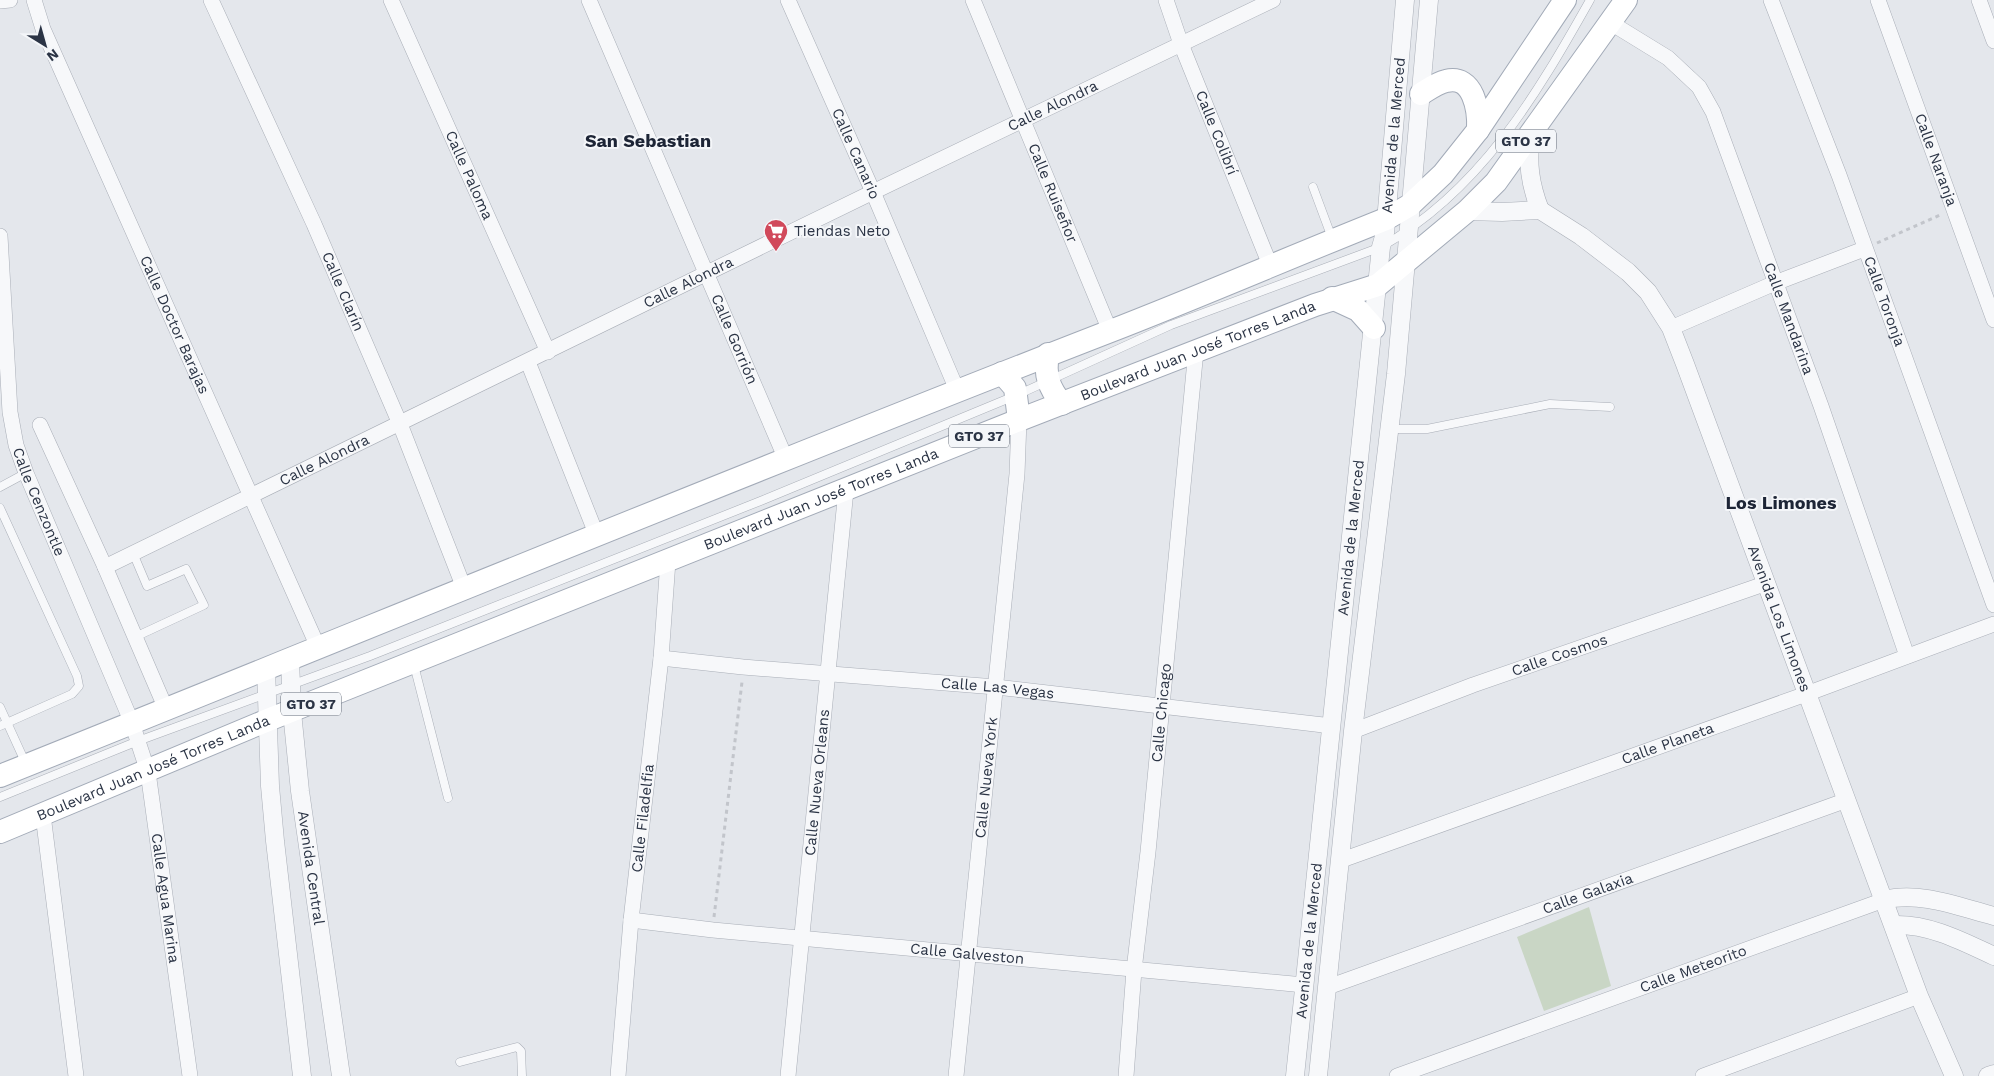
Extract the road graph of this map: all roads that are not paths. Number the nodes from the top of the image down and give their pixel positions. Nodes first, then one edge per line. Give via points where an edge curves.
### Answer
1 (34, 0) edge
2 (211, 0) edge
3 (391, 0) edge
4 (589, 0) edge
5 (788, 0) edge
6 (973, 0) edge
7 (1166, 0) edge
8 (1273, 0) edge
9 (1405, 0) edge
10 (1429, 0) edge
11 (1565, 0) edge
12 (1590, 0) edge
13 (1626, 0) edge
14 (1771, 0) edge
15 (1878, 0) edge
16 (1979, 0) edge
17 (1611, 23) junction
18 (1994, 41) edge
19 (1181, 44) junction
20 (1421, 94) junction
21 (1022, 121) junction
22 (1478, 130) junction
23 (1531, 135) junction
24 (1313, 187) dead end
25 (873, 192) junction
26 (1410, 205) junction
27 (1540, 210) junction
28 (1468, 211) junction
29 (1386, 219) junction
30 (1408, 232) junction
31 (0, 236) edge
32 (1332, 240) junction
33 (1381, 247) junction
34 (1864, 249) junction
35 (1405, 263) junction
36 (1270, 265) junction
37 (708, 274) junction
38 (1775, 283) junction
39 (1378, 285) junction
40 (1332, 298) junction
41 (1994, 320) edge
42 (1374, 328) junction
43 (1671, 328) junction
44 (1110, 331) junction
45 (1196, 350) junction
46 (548, 352) junction
47 (1048, 354) junction
48 (528, 362) junction
49 (1002, 373) junction
50 (1047, 380) junction
51 (956, 390) junction
52 (1017, 395) junction
53 (1062, 404) junction
54 (1610, 407) dead end
55 (1019, 420) junction
56 (400, 424) junction
57 (40, 425) dead end
58 (1389, 429) junction
59 (785, 458) junction
60 (26, 472) junction
61 (0, 487) edge
62 (846, 490) junction
63 (250, 496) junction
64 (0, 508) edge
65 (597, 536) junction
66 (133, 552) junction
67 (668, 562) junction
68 (105, 567) junction
69 (1767, 583) junction
70 (464, 588) junction
71 (1994, 605) edge
72 (1994, 624) edge
73 (135, 637) junction
74 (318, 647) junction
75 (1907, 656) junction
76 (661, 658) junction
77 (290, 659) junction
78 (414, 663) junction
79 (266, 668) junction
80 (828, 674) junction
81 (291, 684) junction
82 (996, 687) junction
83 (1809, 693) junction
84 (268, 695) junction
85 (1161, 705) junction
86 (0, 707) edge
87 (166, 708) junction
88 (292, 712) junction
89 (268, 720) junction
90 (4, 724) edge
91 (1332, 726) junction
92 (1353, 731) junction
93 (140, 749) junction
94 (27, 766) junction
95 (0, 776) edge
96 (299, 782) junction
97 (270, 786) junction
98 (0, 797) edge
99 (448, 798) dead end
100 (1847, 800) junction
101 (43, 815) junction
102 (0, 816) edge
103 (0, 832) edge
104 (1339, 861) junction
105 (1884, 900) junction
106 (1994, 916) edge
107 (631, 920) junction
108 (1894, 925) junction
109 (802, 938) junction
110 (969, 954) junction
111 (1994, 956) edge
112 (1134, 970) junction
113 (1304, 985) junction
114 (1328, 987) junction
115 (1919, 996) junction
116 (460, 1062) dead end
117 (1994, 1074) edge
118 (76, 1076) edge
119 (190, 1076) edge
120 (302, 1076) edge
121 (341, 1076) edge
122 (522, 1076) edge
123 (618, 1076) edge
124 (788, 1076) edge
125 (956, 1076) edge
126 (1126, 1076) edge
127 (1295, 1076) edge
128 (1318, 1076) edge
129 (1397, 1076) edge
130 (1703, 1076) edge
131 (1954, 1076) edge
132 (1988, 1076) edge

1 - 63 street, Calle Doctor Barajas via 43,29
2 - 56 street, Calle Clarín via 314,224
3 - 46 street, Calle Paloma
4 - 37 street, Calle Gorrión
5 - 25 street, Calle Canario
6 - 21 street, Calle Ruiseñor
7 - 19 street, Calle Colibrí
8 - 19 street, Calle Alondra
9 - 29 street, Avenida de la Merced
10 - 20 street, Avenida de la Merced
11 - 22 main road, Boulevard Juan José Torres Landa / GTO 37
12 - 30 lane via 1550,70 1491,155 1458,190
13 - 17 main road, Boulevard Juan José Torres Landa / GTO 37
14 - 34 street, Calle Toronja
15 - 41 street, Calle Naranja
16 - 18 street
17 - 23 main road, Boulevard Juan José Torres Landa / GTO 37
17 - 38 street, Calle Mandarina via 1668,58 1699,87 1722,135
19 - 21 street, Calle Alondra
19 - 36 street, Calle Colibrí
20 - 22 main road via 1449,80 1461,82 1475,97 1479,111
20 - 26 street, Avenida de la Merced
21 - 25 street, Calle Alondra
21 - 44 street, Calle Ruiseñor
22 - 26 main road, Boulevard Juan José Torres Landa / GTO 37 via 1443,174
23 - 27 street via 1528,175
23 - 28 main road, Boulevard Juan José Torres Landa / GTO 37 via 1496,182
24 - 32 lane
25 - 37 street, Calle Alondra
25 - 51 street, Calle Canario
26 - 29 main road, Boulevard Juan José Torres Landa / GTO 37
26 - 30 street, Avenida de la Merced
27 - 28 street
27 - 43 street, Avenida Los Limones via 1628,272 1648,292
28 - 35 main road, Boulevard Juan José Torres Landa / GTO 37
29 - 32 main road, Boulevard Juan José Torres Landa / GTO 37
29 - 33 street, Avenida de la Merced
30 - 33 lane
30 - 35 street, Avenida de la Merced
31 - 60 street, Calle Cenzontle via 10,412 16,445
32 - 36 main road, Boulevard Juan José Torres Landa / GTO 37
33 - 39 street, Avenida de la Merced
33 - 50 lane via 1171,325
34 - 38 street
34 - 71 street, Calle Toronja
35 - 39 main road, Boulevard Juan José Torres Landa / GTO 37
35 - 58 street, Avenida de la Merced
36 - 44 main road, Boulevard Juan José Torres Landa / GTO 37
37 - 46 street, Calle Alondra
37 - 59 street, Calle Gorrión
38 - 43 street
38 - 75 street, Calle Mandarina
39 - 40 main road, Boulevard Juan José Torres Landa / GTO 37
39 - 42 street, Avenida de la Merced
40 - 42 main road via 1358,310
40 - 45 main road, Boulevard Juan José Torres Landa / GTO 37
42 - 91 street, Avenida de la Merced
43 - 69 street, Avenida Los Limones
44 - 47 main road, Boulevard Juan José Torres Landa / GTO 37
45 - 53 main road, Boulevard Juan José Torres Landa / GTO 37
45 - 85 street, Calle Chicago
46 - 48 street, Calle Alondra
47 - 49 main road, Boulevard Juan José Torres Landa / GTO 37
47 - 50 main road
48 - 56 street, Calle Alondra
48 - 65 street
49 - 51 main road, Boulevard Juan José Torres Landa / GTO 37
49 - 52 main road via 1012,382
50 - 52 lane
50 - 53 main road
51 - 59 main road, Boulevard Juan José Torres Landa / GTO 37
52 - 55 main road
52 - 81 lane via 763,500 370,656
53 - 55 main road, Boulevard Juan José Torres Landa / GTO 37
54 - 58 lane via 1550,404 1427,430
55 - 62 main road, Boulevard Juan José Torres Landa / GTO 37
55 - 82 street, Calle Nueva York via 1020,445
56 - 63 street, Calle Alondra
56 - 70 street, Calle Clarín
57 - 68 street, Calle Cenzontle
58 - 92 street, Avenida de la Merced
59 - 65 main road, Boulevard Juan José Torres Landa / GTO 37
60 - 61 lane
60 - 93 street, Calle Cenzontle
62 - 67 main road, Boulevard Juan José Torres Landa / GTO 37
62 - 80 street, Calle Nueva Orleans
63 - 66 street, Calle Alondra
63 - 74 street, Calle Doctor Barajas
64 - 90 lane via 79,681 72,694
65 - 70 main road, Boulevard Juan José Torres Landa / GTO 37
66 - 68 street, Calle Alondra
66 - 73 lane via 147,586 186,569 204,605
67 - 76 street, Calle Filadelfia
67 - 78 main road, Boulevard Juan José Torres Landa / GTO 37
68 - 73 street, Calle Cenzontle
69 - 83 street, Avenida Los Limones
69 - 92 street, Calle Cosmos via 1473,685
70 - 74 main road, Boulevard Juan José Torres Landa / GTO 37
72 - 75 street, Calle Planeta
73 - 87 street, Calle Cenzontle
74 - 77 main road, Boulevard Juan José Torres Landa / GTO 37
75 - 83 street, Calle Planeta
76 - 80 street, Calle Las Vegas
76 - 107 street, Calle Filadelfia
77 - 79 main road, Boulevard Juan José Torres Landa / GTO 37
77 - 81 street, Avenida Central
78 - 88 main road, Boulevard Juan José Torres Landa / GTO 37
78 - 99 lane
79 - 84 street, Avenida Central
79 - 87 main road, Boulevard Juan José Torres Landa / GTO 37
80 - 82 street, Calle Las Vegas
80 - 109 street, Calle Nueva Orleans
81 - 84 lane
81 - 88 street, Avenida Central
82 - 85 street, Calle Las Vegas
82 - 110 street, Calle Nueva York
83 - 100 street, Avenida Los Limones
83 - 104 street, Calle Planeta
84 - 89 street, Avenida Central
84 - 93 lane
85 - 91 street, Calle Las Vegas
85 - 112 street, Calle Chicago
86 - 90 lane
87 - 93 main road, Boulevard Juan José Torres Landa / GTO 37
88 - 89 main road, Boulevard Juan José Torres Landa / GTO 37
88 - 96 street, Avenida Central
89 - 93 main road, Boulevard Juan José Torres Landa / GTO 37
89 - 97 street, Avenida Central
90 - 94 lane
91 - 113 street, Avenida de la Merced
92 - 104 street, Avenida de la Merced
93 - 94 main road, Boulevard Juan José Torres Landa / GTO 37
93 - 98 lane
93 - 101 main road, Boulevard Juan José Torres Landa / GTO 37
93 - 102 main road
93 - 119 street, Calle Agua Marina
94 - 95 main road, Boulevard Juan José Torres Landa / GTO 37
96 - 97 street
96 - 121 street, Avenida Central
97 - 120 street, Avenida Central via 285,946
100 - 105 street, Avenida Los Limones
100 - 114 street, Calle Galaxia
101 - 103 main road, Boulevard Juan José Torres Landa / GTO 37
101 - 118 street
104 - 114 street, Avenida de la Merced
105 - 106 street, Calle Meteorito via 1901,896 1919,897
105 - 108 street, Avenida Los Limones
105 - 129 street, Calle Meteorito
107 - 109 street, Calle Galveston
107 - 123 street, Calle Filadelfia
108 - 111 street via 1934,930
108 - 115 street, Avenida Los Limones
109 - 110 street, Calle Galveston
109 - 124 street, Calle Nueva Orleans
110 - 112 street, Calle Galveston
110 - 125 street, Calle Nueva York
112 - 113 street, Calle Galveston
112 - 126 street, Calle Chicago
113 - 127 street, Avenida de la Merced
114 - 128 street, Avenida de la Merced
115 - 130 street
115 - 131 street, Avenida Los Limones
116 - 122 lane via 517,1047 521,1051
117 - 132 street

